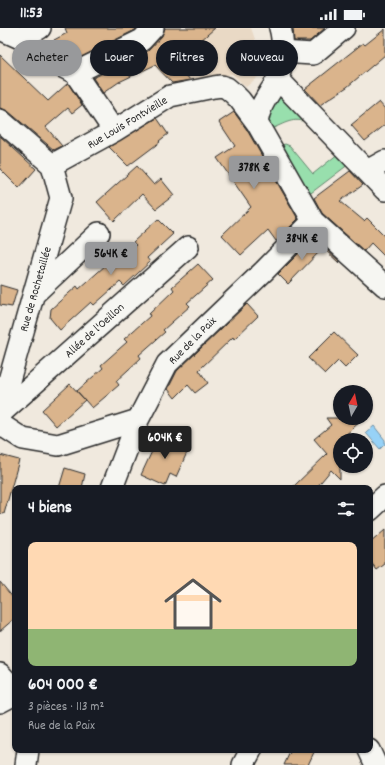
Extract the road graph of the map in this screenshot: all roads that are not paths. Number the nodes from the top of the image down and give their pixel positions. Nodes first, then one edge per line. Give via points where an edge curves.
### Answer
1 (40, 28) edge
2 (153, 28) edge
3 (280, 28) edge
4 (344, 28) edge
5 (0, 29) edge
6 (20, 38) junction
7 (23, 40) edge
8 (282, 40) edge
9 (298, 53) edge
10 (82, 70) edge
11 (77, 76) edge
12 (279, 76) edge
13 (278, 79) junction
14 (0, 120) edge
15 (257, 122) junction
16 (114, 131) junction
17 (385, 161) edge
18 (52, 165) junction
19 (367, 171) junction
20 (385, 190) edge
21 (313, 221) junction
22 (99, 233) dead end
23 (188, 247) dead end
24 (385, 286) edge
25 (34, 294) junction
26 (0, 413) edge
27 (138, 420) junction
28 (0, 424) edge
29 (113, 485) edge
30 (385, 496) edge
31 (373, 507) edge
32 (0, 674) edge
33 (12, 687) edge
34 (12, 696) edge
35 (0, 702) edge
36 (28, 753) edge
37 (249, 753) edge
38 (370, 753) edge
39 (26, 765) edge
40 (243, 765) edge
41 (376, 765) edge

1 - 6 street
2 - 10 street via 142,40
3 - 8 street
4 - 9 street via 313,54
5 - 6 street
6 - 7 street
11 - 16 street
12 - 13 street
13 - 15 street via 263,100
13 - 19 street
14 - 18 street
15 - 16 street, Rue Louis Fontvieille via 234,94 221,86 170,96
15 - 21 street, Rue Louis Fontvieille
16 - 18 street, Rue Louis Fontvieille
17 - 19 street
18 - 25 street, Rue de Rochetaillée via 62,198
19 - 20 street
21 - 24 street, Rue Louis Fontvieille
21 - 27 street, Rue de la Paix via 167,364
22 - 25 street
23 - 26 street, Allée de l'Oeillon
25 - 26 street, Rue de Rochetaillée
27 - 28 street via 58,445 23,438
27 - 29 street, Rue de la Paix
30 - 31 street
32 - 33 street
34 - 35 street
36 - 39 street
37 - 40 street
38 - 41 street

